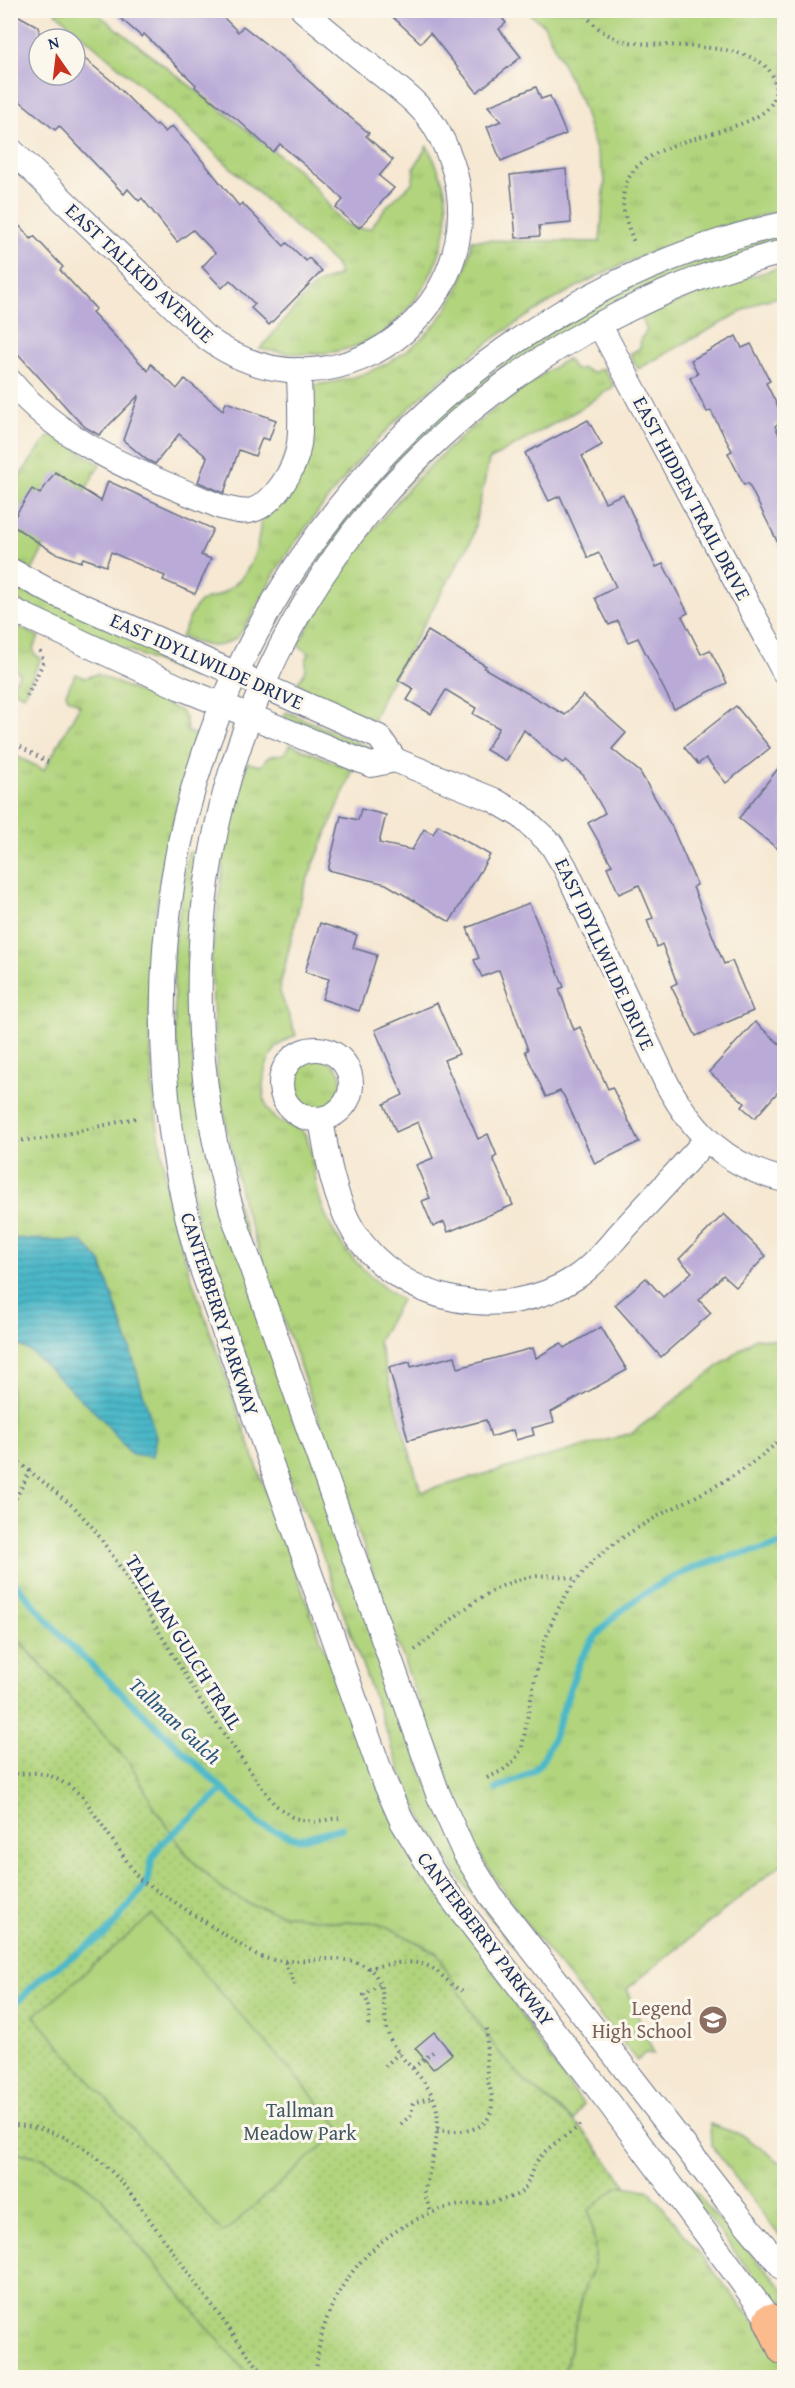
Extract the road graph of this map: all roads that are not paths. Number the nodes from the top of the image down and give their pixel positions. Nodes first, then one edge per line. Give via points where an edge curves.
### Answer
1 (303, 10) edge
2 (10, 149) edge
3 (784, 224) edge
4 (784, 252) edge
5 (599, 324) junction
6 (299, 370) junction
7 (10, 381) edge
8 (10, 570) edge
9 (10, 609) edge
10 (784, 672) edge
11 (237, 674) junction
12 (262, 686) junction
13 (223, 704) junction
14 (250, 715) junction
15 (395, 760) junction
16 (321, 1119) dead end
17 (706, 1140) junction
18 (784, 1180) edge
19 (784, 2269) edge
20 (777, 2325) edge
21 (784, 2349) edge

1 - 6 street, EAST TALLKID AVENUE via 416,103 438,131 458,185 458,228 452,261 439,290 395,341 352,363
2 - 6 street, EAST TALLKID AVENUE via 204,336 244,359
3 - 11 street, CANTERBERRY PARKWAY via 705,246 610,286 521,338 453,389 378,459 321,530 275,599
4 - 5 street, CANTERBERRY PARKWAY via 681,285
5 - 10 street, EAST HIDDEN TRAIL DRIVE
5 - 12 street, CANTERBERRY PARKWAY via 496,390 397,481 327,568
6 - 7 street via 297,452 291,468 271,498 244,512 221,507 92,450 54,423
8 - 11 street, EAST IDYLLWILDE DRIVE
9 - 13 street, EAST IDYLLWILDE DRIVE
11 - 12 street, EAST IDYLLWILDE DRIVE
11 - 13 street, CANTERBERRY PARKWAY
12 - 14 street, CANTERBERRY PARKWAY
12 - 15 street, EAST IDYLLWILDE DRIVE via 379,737
13 - 14 street, EAST IDYLLWILDE DRIVE
13 - 20 street, CANTERBERRY PARKWAY via 198,775 181,842 170,900 163,989 165,1084 175,1162 208,1290 382,1776 402,1821 451,1898
14 - 15 street, EAST IDYLLWILDE DRIVE via 371,765
14 - 19 street, CANTERBERRY PARKWAY via 227,782 213,841 204,890 198,979 205,1092 234,1218 435,1784 464,1852 499,1907
15 - 17 street, EAST IDYLLWILDE DRIVE via 509,808 551,844 667,1084
16 - 17 street via 340,1203 354,1232 373,1256 412,1285 480,1303 528,1298 578,1276
17 - 18 street, EAST IDYLLWILDE DRIVE via 745,1166
20 - 21 main road

